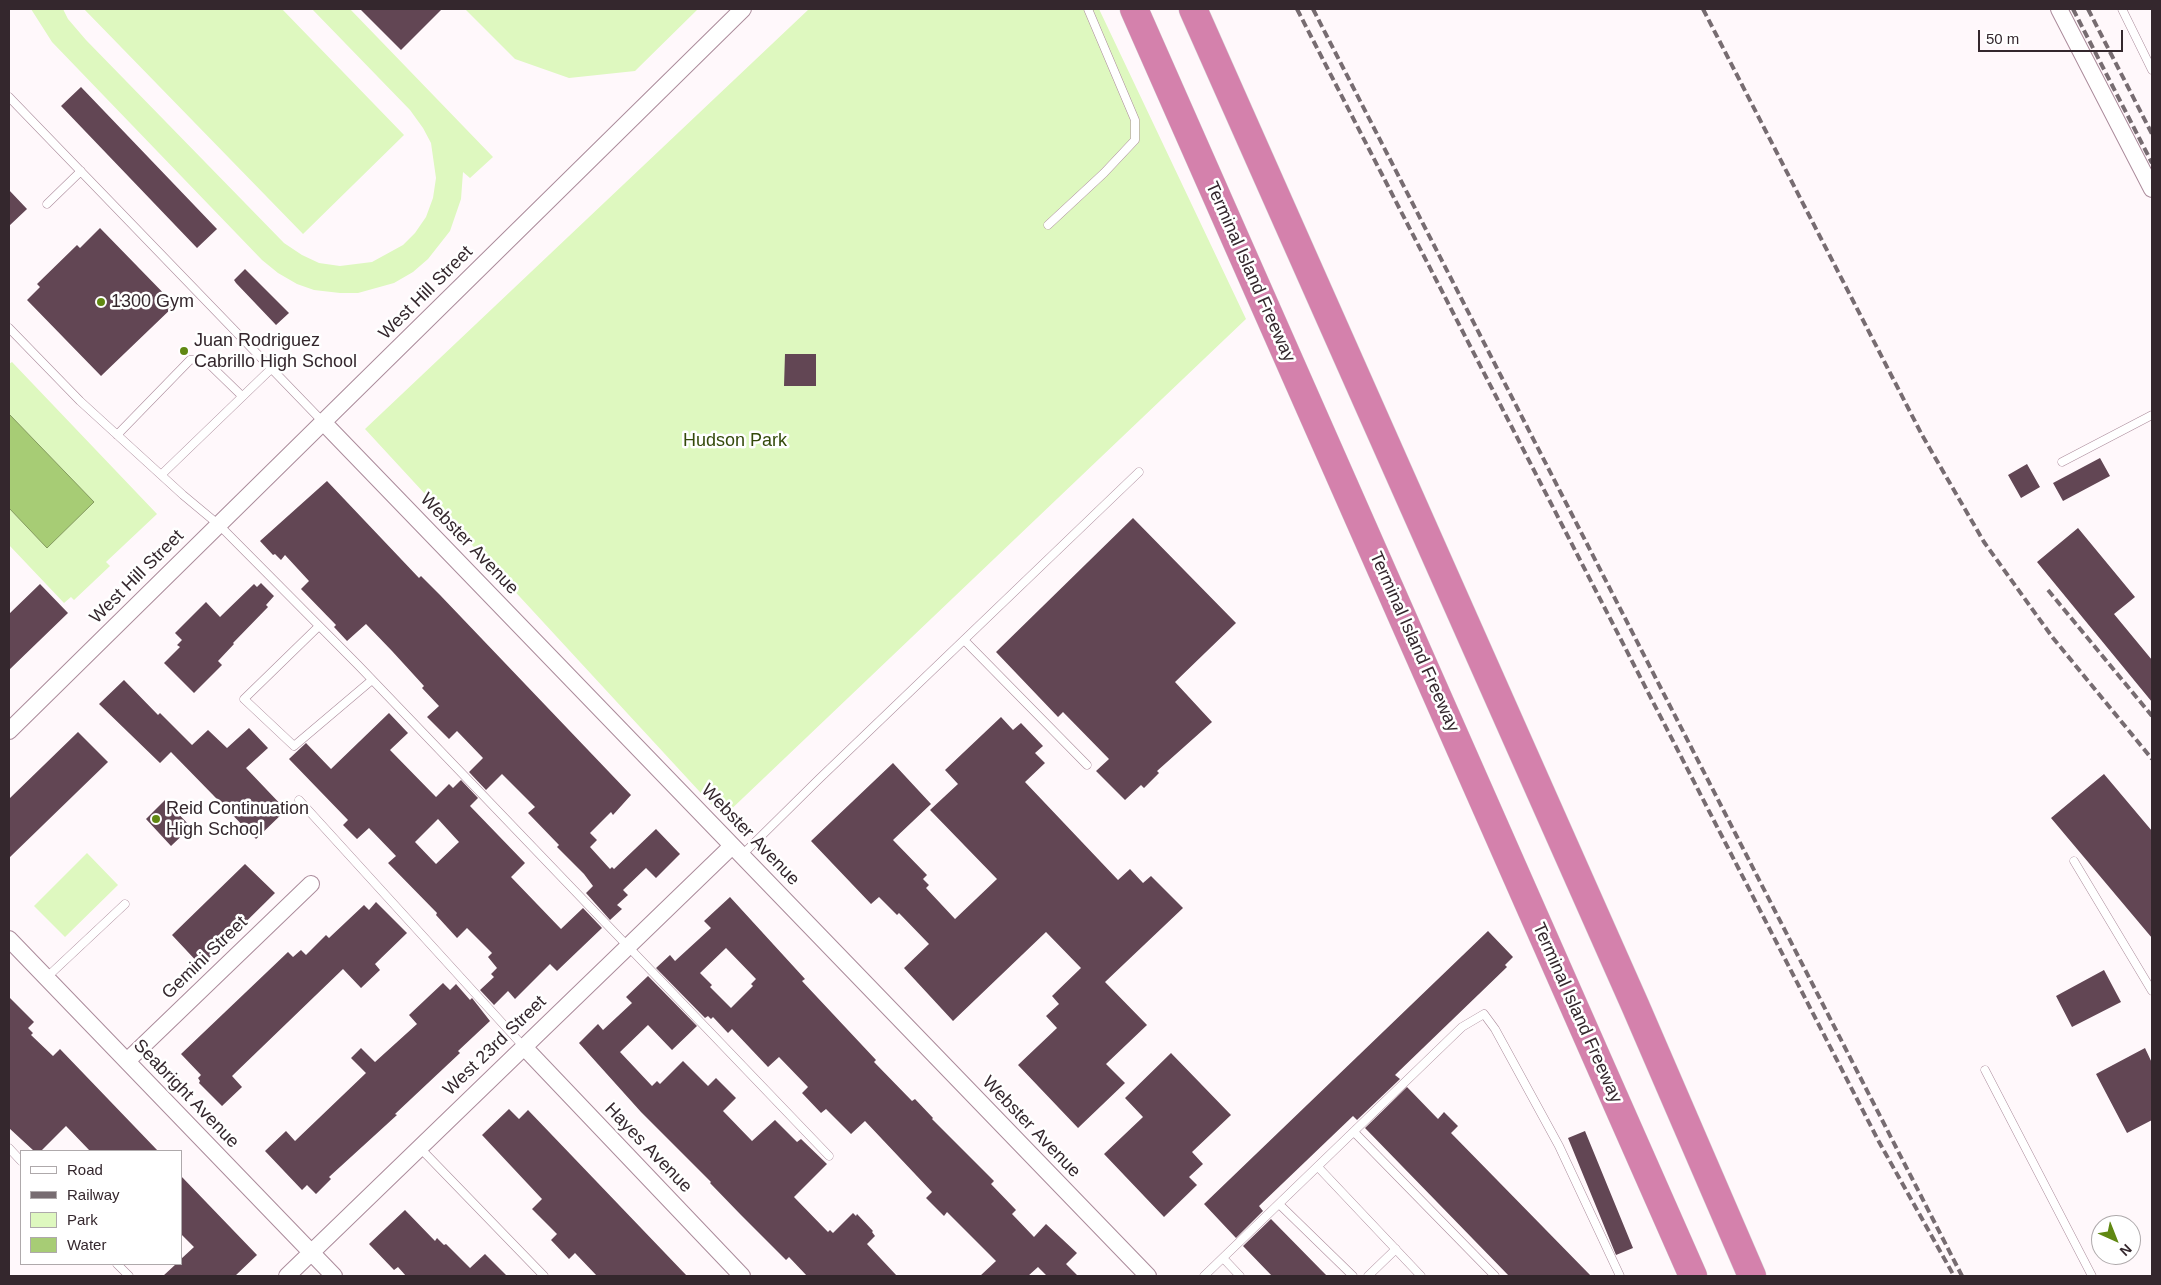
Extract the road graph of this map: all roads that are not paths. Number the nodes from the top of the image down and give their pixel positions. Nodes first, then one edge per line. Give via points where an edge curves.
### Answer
1 (743, 9) edge
2 (1088, 9) edge
3 (1134, 9) edge
4 (1193, 9) edge
5 (2059, 9) edge
6 (2122, 9) edge
7 (2152, 70) edge
8 (9, 97) edge
9 (81, 171) junction
10 (2152, 189) edge
11 (47, 204) dead end
12 (1048, 225) dead end
13 (9, 328) edge
14 (271, 369) junction
15 (242, 396) junction
16 (2152, 415) edge
17 (323, 422) junction
18 (117, 435) junction
19 (2062, 462) dead end
20 (1139, 472) dead end
21 (161, 475) junction
22 (219, 525) junction
23 (319, 626) junction
24 (964, 640) junction
25 (372, 680) junction
26 (9, 731) edge
27 (1087, 765) dead end
28 (299, 800) dead end
29 (737, 850) junction
30 (2074, 861) dead end
31 (311, 884) dead end
32 (125, 904) dead end
33 (9, 940) edge
34 (628, 946) junction
35 (46, 978) junction
36 (2152, 991) edge
37 (524, 1047) junction
38 (127, 1061) junction
39 (1985, 1070) dead end
40 (1354, 1132) junction
41 (9, 1148) edge
42 (420, 1148) junction
43 (829, 1156) dead end
44 (20, 1160) edge
45 (1318, 1167) junction
46 (1279, 1204) junction
47 (1396, 1249) junction
48 (312, 1252) junction
49 (1223, 1258) junction
50 (118, 1265) edge
51 (129, 1276) edge
52 (287, 1276) edge
53 (334, 1276) edge
54 (544, 1276) edge
55 (742, 1276) edge
56 (1146, 1276) edge
57 (1204, 1276) edge
58 (1240, 1276) edge
59 (1353, 1276) edge
60 (1368, 1276) edge
61 (1421, 1276) edge
62 (1495, 1276) edge
63 (1620, 1276) edge
64 (1693, 1276) edge
65 (1752, 1276) edge
66 (2092, 1276) edge

1 - 17 street, West Hill Street
2 - 12 lane via 1136,120 1135,140
3 - 64 highway, Terminal Island Freeway
4 - 65 highway
5 - 10 street
6 - 7 lane
8 - 9 lane
9 - 11 lane
9 - 14 lane
13 - 18 lane
14 - 15 lane
14 - 17 lane
15 - 18 lane via 207,362 199,358 190,360
15 - 21 lane
16 - 19 lane
17 - 22 street, West Hill Street
17 - 29 street, Webster Avenue
18 - 21 lane
20 - 24 lane
21 - 22 lane
22 - 23 lane
22 - 26 street, West Hill Street
23 - 25 lane
23 - 25 lane via 244,699 294,746
24 - 27 lane
24 - 29 lane
25 - 34 lane
28 - 37 lane
29 - 34 street, West 23rd Street
29 - 56 street, Webster Avenue
30 - 36 lane
31 - 38 street, Gemini Street
32 - 35 lane
33 - 35 street, Seabright Avenue
34 - 37 street, West 23rd Street
34 - 43 lane
35 - 38 street, Seabright Avenue
37 - 42 street, West 23rd Street
37 - 55 street, Hayes Avenue
38 - 48 street, Seabright Avenue
39 - 66 lane
40 - 45 lane
40 - 62 lane
40 - 63 lane via 1462,1027 1484,1014 1559,1146
41 - 44 lane
42 - 48 street, West 23rd Street
42 - 54 lane
45 - 46 lane
45 - 47 lane
46 - 49 lane
46 - 59 lane
47 - 60 lane
47 - 61 lane
48 - 52 street, West 23rd Street
48 - 53 street, Seabright Avenue
49 - 57 lane
49 - 58 lane
50 - 51 lane

